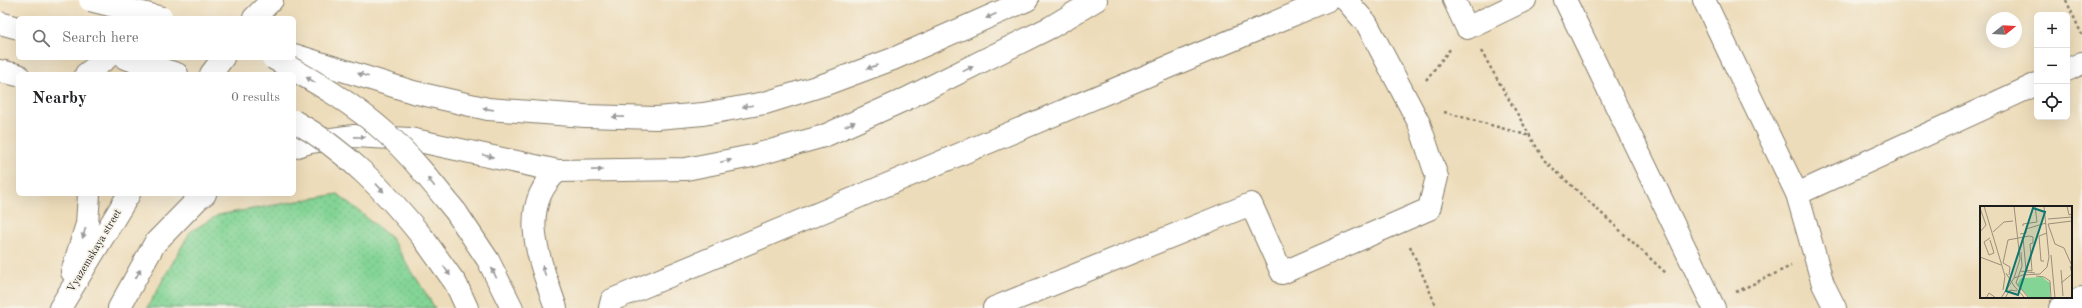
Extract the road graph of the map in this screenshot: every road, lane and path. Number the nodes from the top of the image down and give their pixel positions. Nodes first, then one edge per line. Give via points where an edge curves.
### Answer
1 (90, 0) edge
2 (124, 0) edge
3 (272, 0) edge
4 (1027, 0) edge
5 (1096, 0) edge
6 (1328, 0) edge
7 (1346, 0) edge
8 (1454, 0) edge
9 (1525, 0) edge
10 (1565, 0) edge
11 (1704, 0) edge
12 (2066, 0) edge
13 (124, 16) edge
14 (154, 16) edge
15 (256, 16) edge
16 (0, 23) edge
17 (16, 27) edge
18 (1467, 28) junction
19 (2082, 35) edge
20 (296, 56) edge
21 (104, 60) edge
22 (132, 60) edge
23 (222, 60) edge
24 (276, 60) edge
25 (2082, 63) edge
26 (2070, 69) edge
27 (0, 71) edge
28 (89, 72) edge
29 (170, 72) edge
30 (212, 72) edge
31 (16, 75) edge
32 (2034, 85) edge
33 (1408, 101) junction
34 (296, 122) edge
35 (1530, 136) junction
36 (296, 147) edge
37 (558, 171) junction
38 (1797, 194) junction
39 (89, 196) edge
40 (128, 196) edge
41 (202, 196) edge
42 (1400, 222) junction
43 (1814, 254) junction
44 (1669, 276) dead end
45 (2082, 298) edge
46 (61, 306) edge
47 (1713, 306) edge
48 (119, 308) edge
49 (467, 308) edge
50 (512, 308) edge
51 (556, 308) edge
52 (610, 308) edge
53 (994, 308) edge
54 (1437, 308) edge
55 (1835, 308) edge
56 (2060, 308) edge

1 - 14 street, bridge
2 - 13 street
3 - 15 street
4 -> 20 street via 893,59 819,86 765,103 702,114 657,118 488,109 414,92
37 -> 5 street via 686,169 752,156 824,136 1009,48
6 - 52 street via 612,300
7 - 33 street via 1367,24
8 - 18 street
9 - 18 street
10 - 47 street
11 - 38 street
12 - 19 path
16 - 17 street, bridge
18 - 33 path
18 - 35 path
21 - 28 street
22 - 29 street
23 - 30 street
50 -> 24 street, bridge via 488,260 456,212 387,134 346,101
25 - 26 street
27 - 31 street
32 - 38 street
33 - 35 path
33 - 42 street via 1419,123 1437,177 1430,209
34 -> 49 street, bridge via 311,130 368,175 403,212 456,284
35 - 44 path via 1544,160
36 -> 37 street via 310,142 354,136 410,139
51 -> 37 street via 536,245 534,211 539,194
38 - 43 street
39 -> 46 street via 87,224
40 - 46 street, Vyazemskaya street
48 -> 41 street via 155,243
42 - 53 street via 1282,273 1250,204
42 - 54 path
43 - 47 path
43 - 55 street via 1823,284
45 - 56 street

